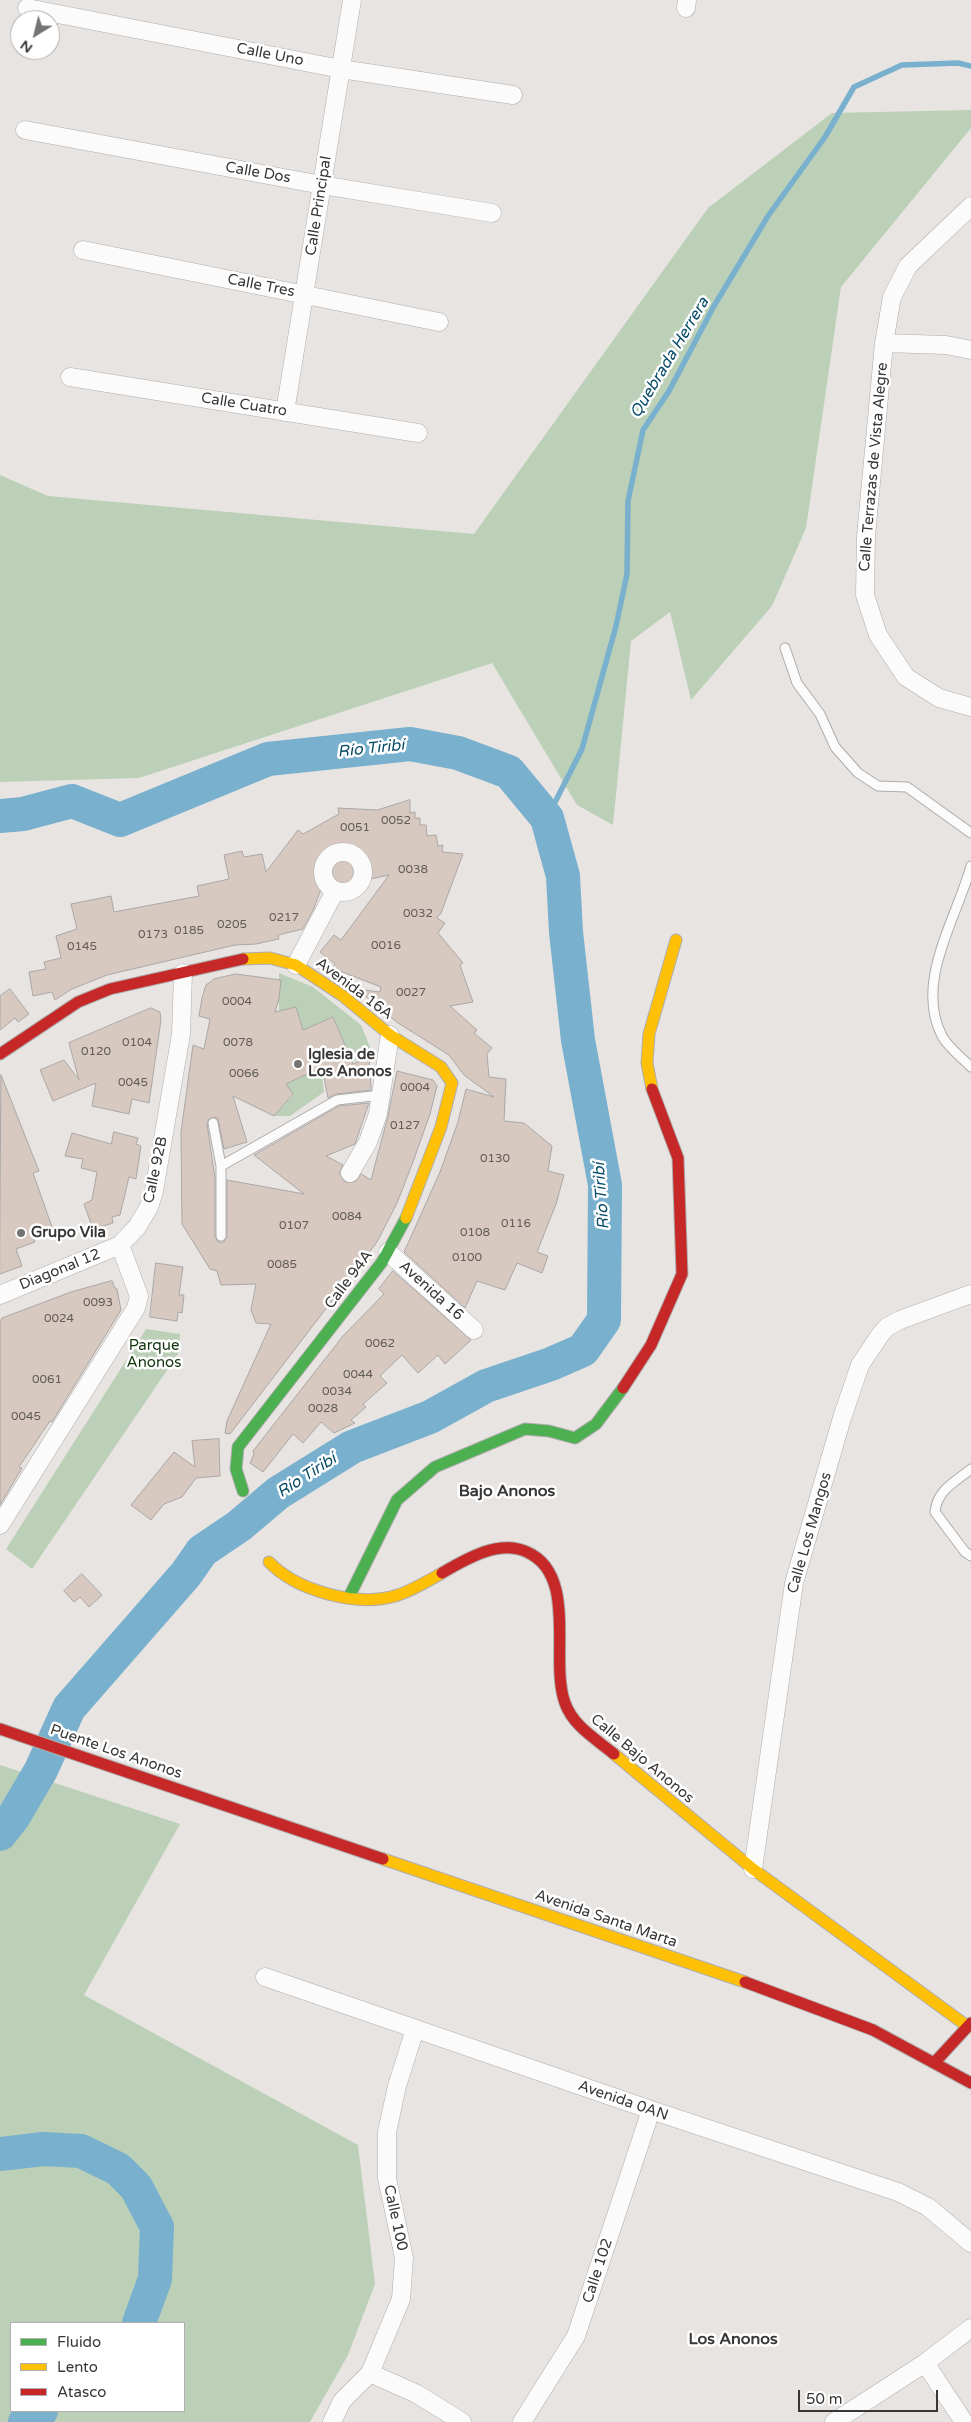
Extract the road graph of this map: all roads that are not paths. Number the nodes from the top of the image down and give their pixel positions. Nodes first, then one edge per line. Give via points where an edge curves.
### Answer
1 (352, 0) edge
2 (27, 8) dead end
3 (341, 69) junction
4 (514, 95) dead end
5 (25, 130) dead end
6 (322, 185) junction
7 (971, 206) edge
8 (492, 213) dead end
9 (83, 250) dead end
10 (304, 294) junction
11 (439, 322) dead end
12 (884, 343) junction
13 (971, 350) edge
14 (70, 377) dead end
15 (285, 412) junction
16 (418, 434) dead end
17 (785, 648) dead end
18 (971, 707) edge
19 (971, 833) edge
20 (971, 866) edge
21 (335, 891) dead end
22 (676, 940) dead end
23 (296, 964) junction
24 (183, 973) junction
25 (390, 1035) junction
26 (0, 1054) edge
27 (971, 1067) edge
28 (442, 1068) joint
29 (381, 1095) junction
30 (213, 1122) dead end
31 (220, 1166) junction
32 (350, 1173) dead end
33 (220, 1236) dead end
34 (120, 1245) junction
35 (388, 1252) junction
36 (971, 1294) edge
37 (0, 1295) edge
38 (474, 1330) dead end
39 (971, 1469) edge
40 (243, 1491) dead end
41 (0, 1526) edge
42 (971, 1556) edge
43 (269, 1562) dead end
44 (349, 1597) junction
45 (0, 1729) edge
46 (223, 1804) joint
47 (753, 1869) junction
48 (264, 1977) dead end
49 (969, 2025) edge
50 (415, 2029) junction
51 (935, 2062) junction
52 (971, 2083) edge
53 (651, 2110) junction
54 (971, 2243) edge
55 (971, 2328) edge
56 (925, 2363) junction
57 (370, 2373) junction
58 (332, 2422) edge
59 (462, 2422) edge
60 (522, 2422) edge
61 (834, 2422) edge
62 (964, 2422) edge

1 - 3 street, Calle Principal
2 - 3 street, Calle Uno
3 - 4 street, Calle Uno
3 - 6 street, Calle Principal
5 - 6 street, Calle Dos
6 - 8 street, Calle Dos
6 - 10 street, Calle Principal
7 - 12 street, Calle Terrazas de Vista Alegre via 908,266 892,297
9 - 10 street, Calle Tres
10 - 11 street, Calle Tres
10 - 15 street, Calle Principal
12 - 13 street via 946,345
12 - 18 street, Calle Terrazas de Vista Alegre via 866,536 865,595 878,635 906,677 939,698
14 - 15 street, Calle Cuatro
15 - 16 street, Calle Cuatro
17 - 19 lane via 797,683 820,714 835,747 858,773 878,786 907,786
20 - 27 lane via 932,985 937,1023 943,1037
21 - 23 street
22 - 44 street via 649,1034 647,1063 652,1089 678,1158 682,1274 651,1345 612,1405 596,1424 575,1438 526,1429 435,1467 397,1500
23 - 24 street, Avenida 16A via 270,958 238,959
23 - 25 street, Avenida 16A via 343,996
24 - 26 street, Avenida 16A via 110,989 78,1002
24 - 34 street, Calle 92B via 181,1034 154,1191 137,1227
25 - 28 street, Avenida 16A
25 - 29 street
28 - 35 street, Calle 94A via 452,1082 450,1103 415,1199
29 - 31 lane via 337,1100
29 - 32 street via 368,1142
30 - 31 lane
31 - 33 lane
34 - 37 street, Diagonal 12
34 - 41 street via 139,1296 136,1308
35 - 38 street, Avenida 16
35 - 40 street, Calle 94A via 238,1447 235,1469
36 - 47 street, Calle Los Mangos via 887,1327 860,1365 794,1584
39 - 42 lane via 942,1492 936,1500 935,1512
43 - 44 street, Calle Bajo Anonos via 290,1582
44 - 47 street, Calle Bajo Anonos via 398,1596 495,1548 509,1547 536,1556 547,1565 556,1587 562,1695 574,1721
45 - 46 street, Puente Los Anonos
46 - 51 street, Avenida Santa Marta via 800,2001 873,2030
47 - 49 street, Calle Bajo Anonos
48 - 50 street, Avenida 0AN
49 - 51 street
50 - 53 street, Avenida 0AN
50 - 57 street, Calle 100 via 387,2132 387,2178 404,2258 401,2299
51 - 52 street, Avenida Santa Marta
53 - 54 street, Avenida 0AN via 898,2192 928,2207
53 - 60 street, Calle 102 via 576,2336
55 - 56 street
56 - 61 street
56 - 62 street
57 - 58 street, Calle 100 via 342,2401
57 - 59 street via 417,2394

